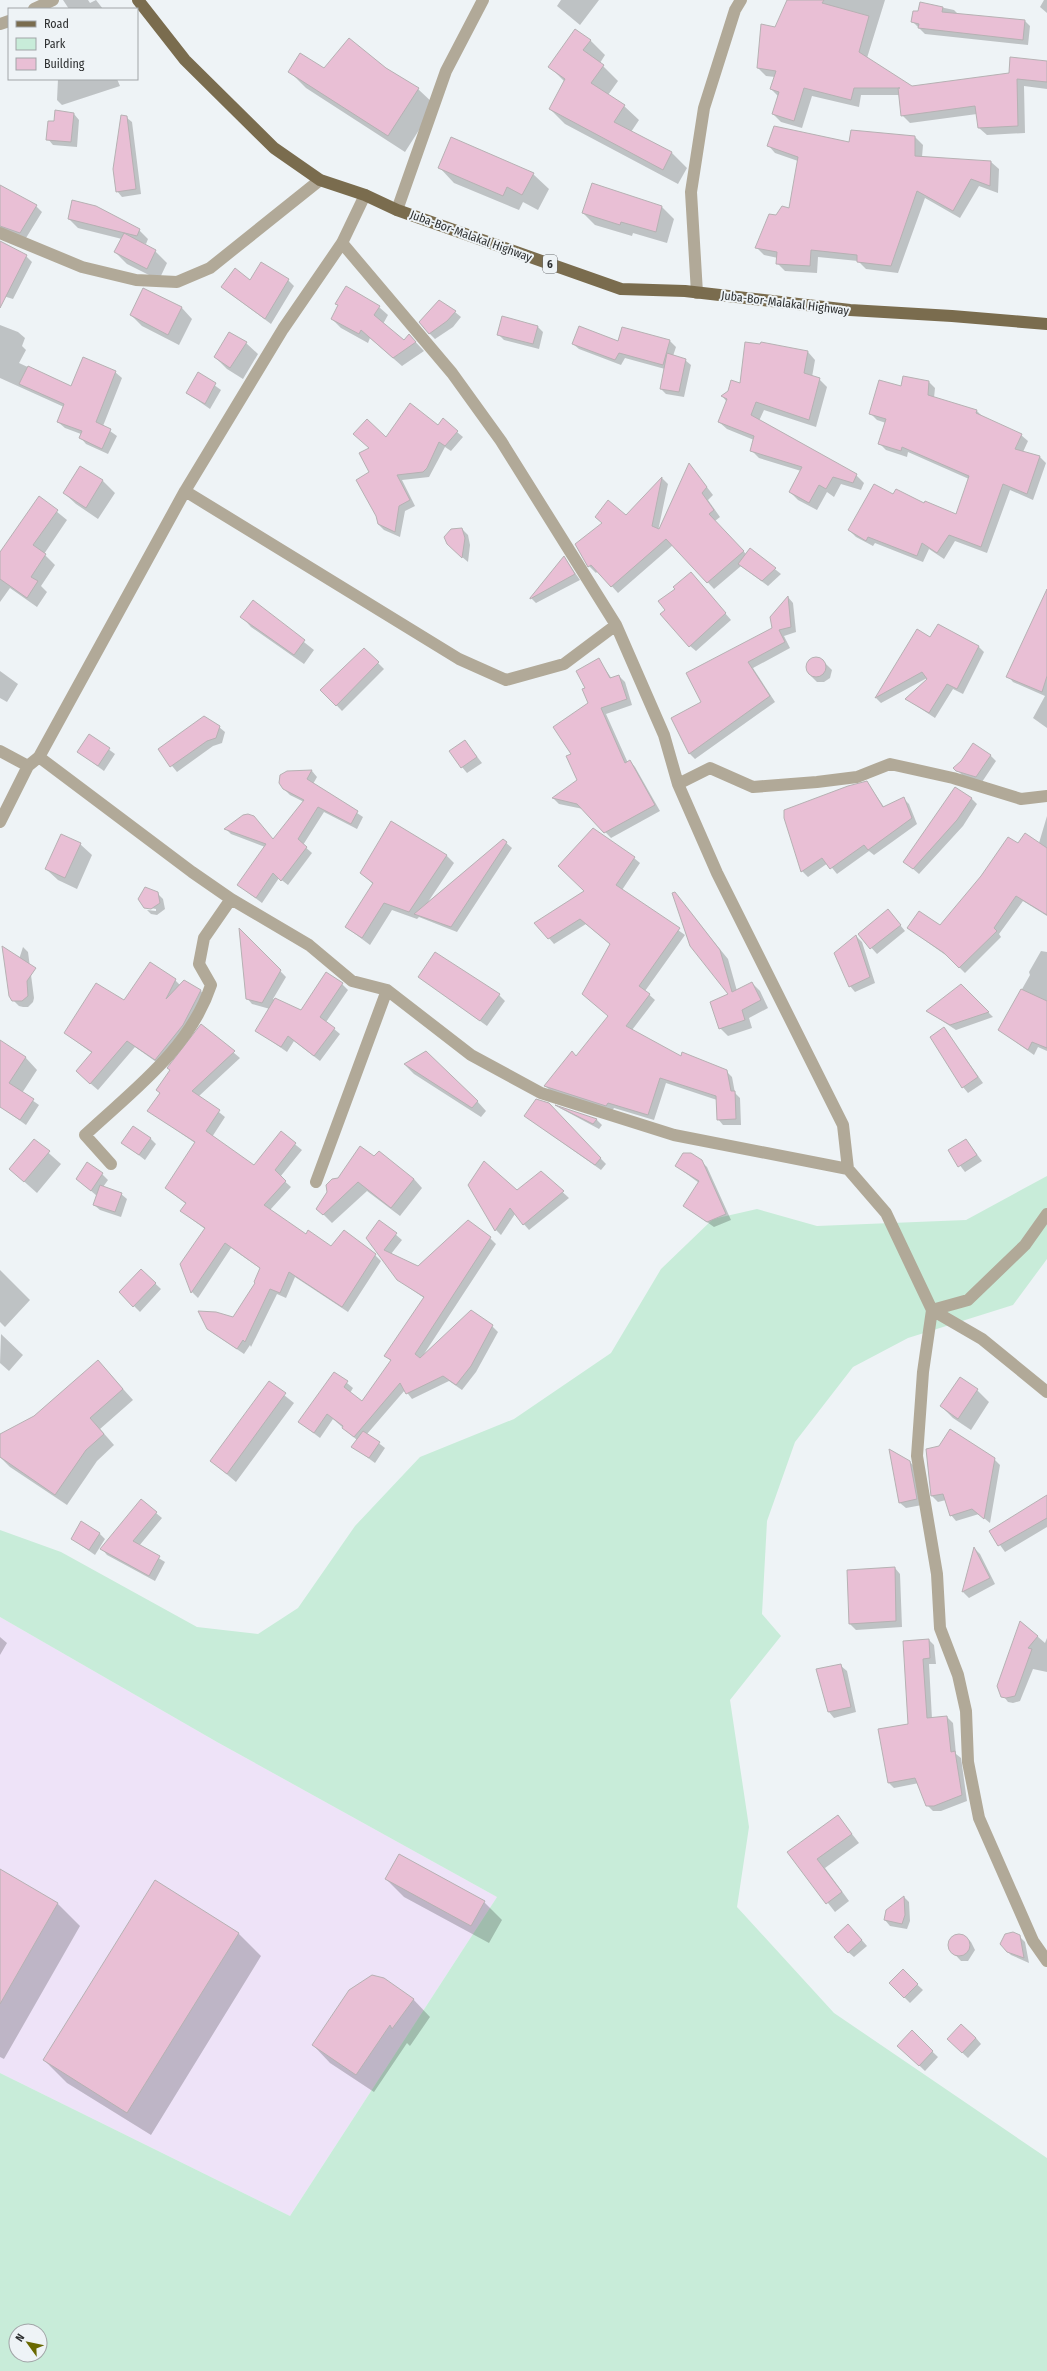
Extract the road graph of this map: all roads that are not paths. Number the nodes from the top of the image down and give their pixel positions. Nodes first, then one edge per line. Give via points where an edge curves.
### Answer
1 (53, 0) edge
2 (138, 0) edge
3 (483, 0) edge
4 (741, 0) edge
5 (36, 8) edge
6 (320, 180) junction
7 (365, 195) junction
8 (397, 210) junction
9 (0, 233) edge
10 (342, 243) junction
11 (698, 293) junction
12 (1047, 324) edge
13 (185, 491) junction
14 (616, 625) junction
15 (0, 751) edge
16 (39, 757) junction
17 (28, 766) junction
18 (678, 784) junction
19 (1047, 796) edge
20 (0, 822) edge
21 (231, 899) junction
22 (387, 990) junction
23 (111, 1164) dead end
24 (848, 1169) junction
25 (316, 1182) dead end
26 (1047, 1214) edge
27 (932, 1310) junction
28 (1047, 1392) edge
29 (1047, 1961) edge

1 - 5 street
2 - 6 main road, Juba-Bor-Malakal Highway / 6 via 185,60 274,148
3 - 8 street via 446,71
4 - 11 street via 735,10 704,108 691,192
6 - 7 main road, Juba-Bor-Malakal Highway / 6
6 - 9 street via 210,268 177,282 136,280 82,267
7 - 8 main road, Juba-Bor-Malakal Highway / 6
7 - 10 street
8 - 11 main road, Juba-Bor-Malakal Highway / 6 via 621,289
10 - 13 street via 283,329
10 - 14 street via 452,373 470,398 541,502
11 - 12 main road, Juba-Bor-Malakal Highway / 6 via 850,310
13 - 14 street via 459,659 506,680 564,664
13 - 16 street
14 - 18 street via 664,735
15 - 17 street
16 - 17 street
16 - 21 street
17 - 20 street
18 - 19 street via 710,768 753,787 857,777 890,764 953,778 1021,799
18 - 24 street via 717,873 843,1125
21 - 22 street via 309,945 352,981
21 - 23 street via 204,938 199,964 211,985 204,1005 176,1050 85,1135
22 - 24 street via 471,1055 541,1093 674,1134
22 - 25 street
24 - 27 street via 886,1213
26 - 27 street via 1026,1245 968,1300
27 - 28 street via 982,1339
27 - 29 street via 923,1372 917,1456 937,1574 940,1628 958,1675 966,1711 968,1762 979,1818 1033,1941

